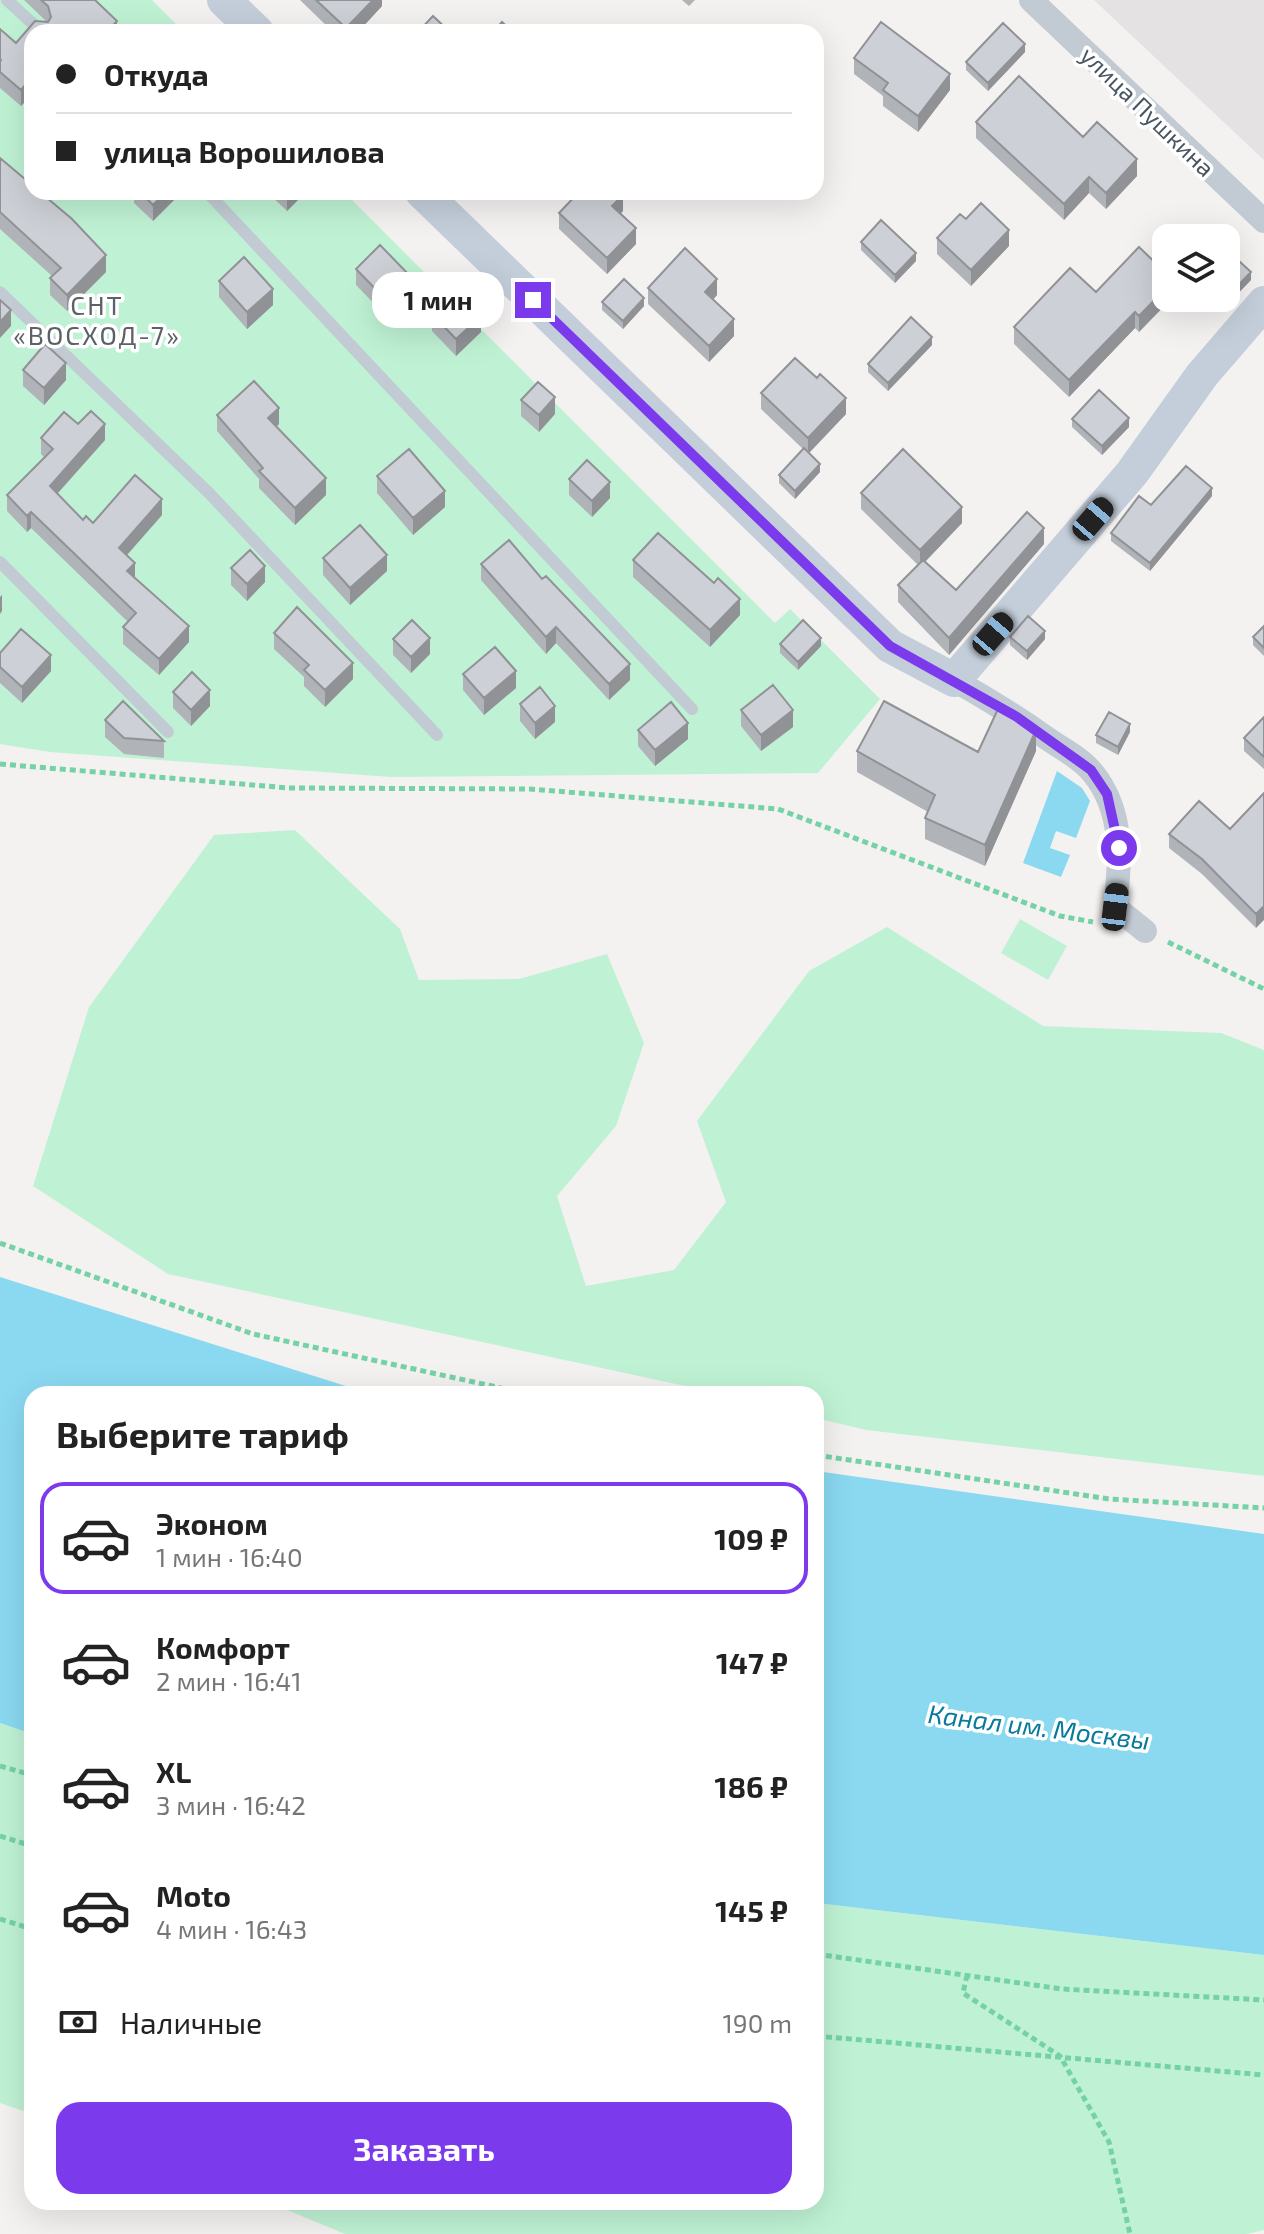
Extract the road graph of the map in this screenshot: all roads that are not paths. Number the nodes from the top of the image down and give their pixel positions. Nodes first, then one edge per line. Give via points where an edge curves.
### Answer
1 (7, 0) edge
2 (224, 0) edge
3 (1031, 0) edge
4 (33, 24) edge
5 (249, 24) edge
6 (215, 200) edge
7 (430, 200) edge
8 (1264, 221) edge
9 (0, 292) edge
10 (1264, 303) edge
11 (0, 562) edge
12 (954, 680) junction
13 (692, 709) dead end
14 (168, 732) dead end
15 (437, 735) dead end
16 (1145, 931) road end

1 - 4 lane
2 - 5 street
3 - 8 street, улица Пушкина
6 - 13 lane
7 - 12 street via 890,646
9 - 15 lane via 209,493
10 - 12 street via 1202,375 1132,473
11 - 14 lane
12 - 16 street via 1091,770 1107,794 1118,832 1121,864 1115,907

